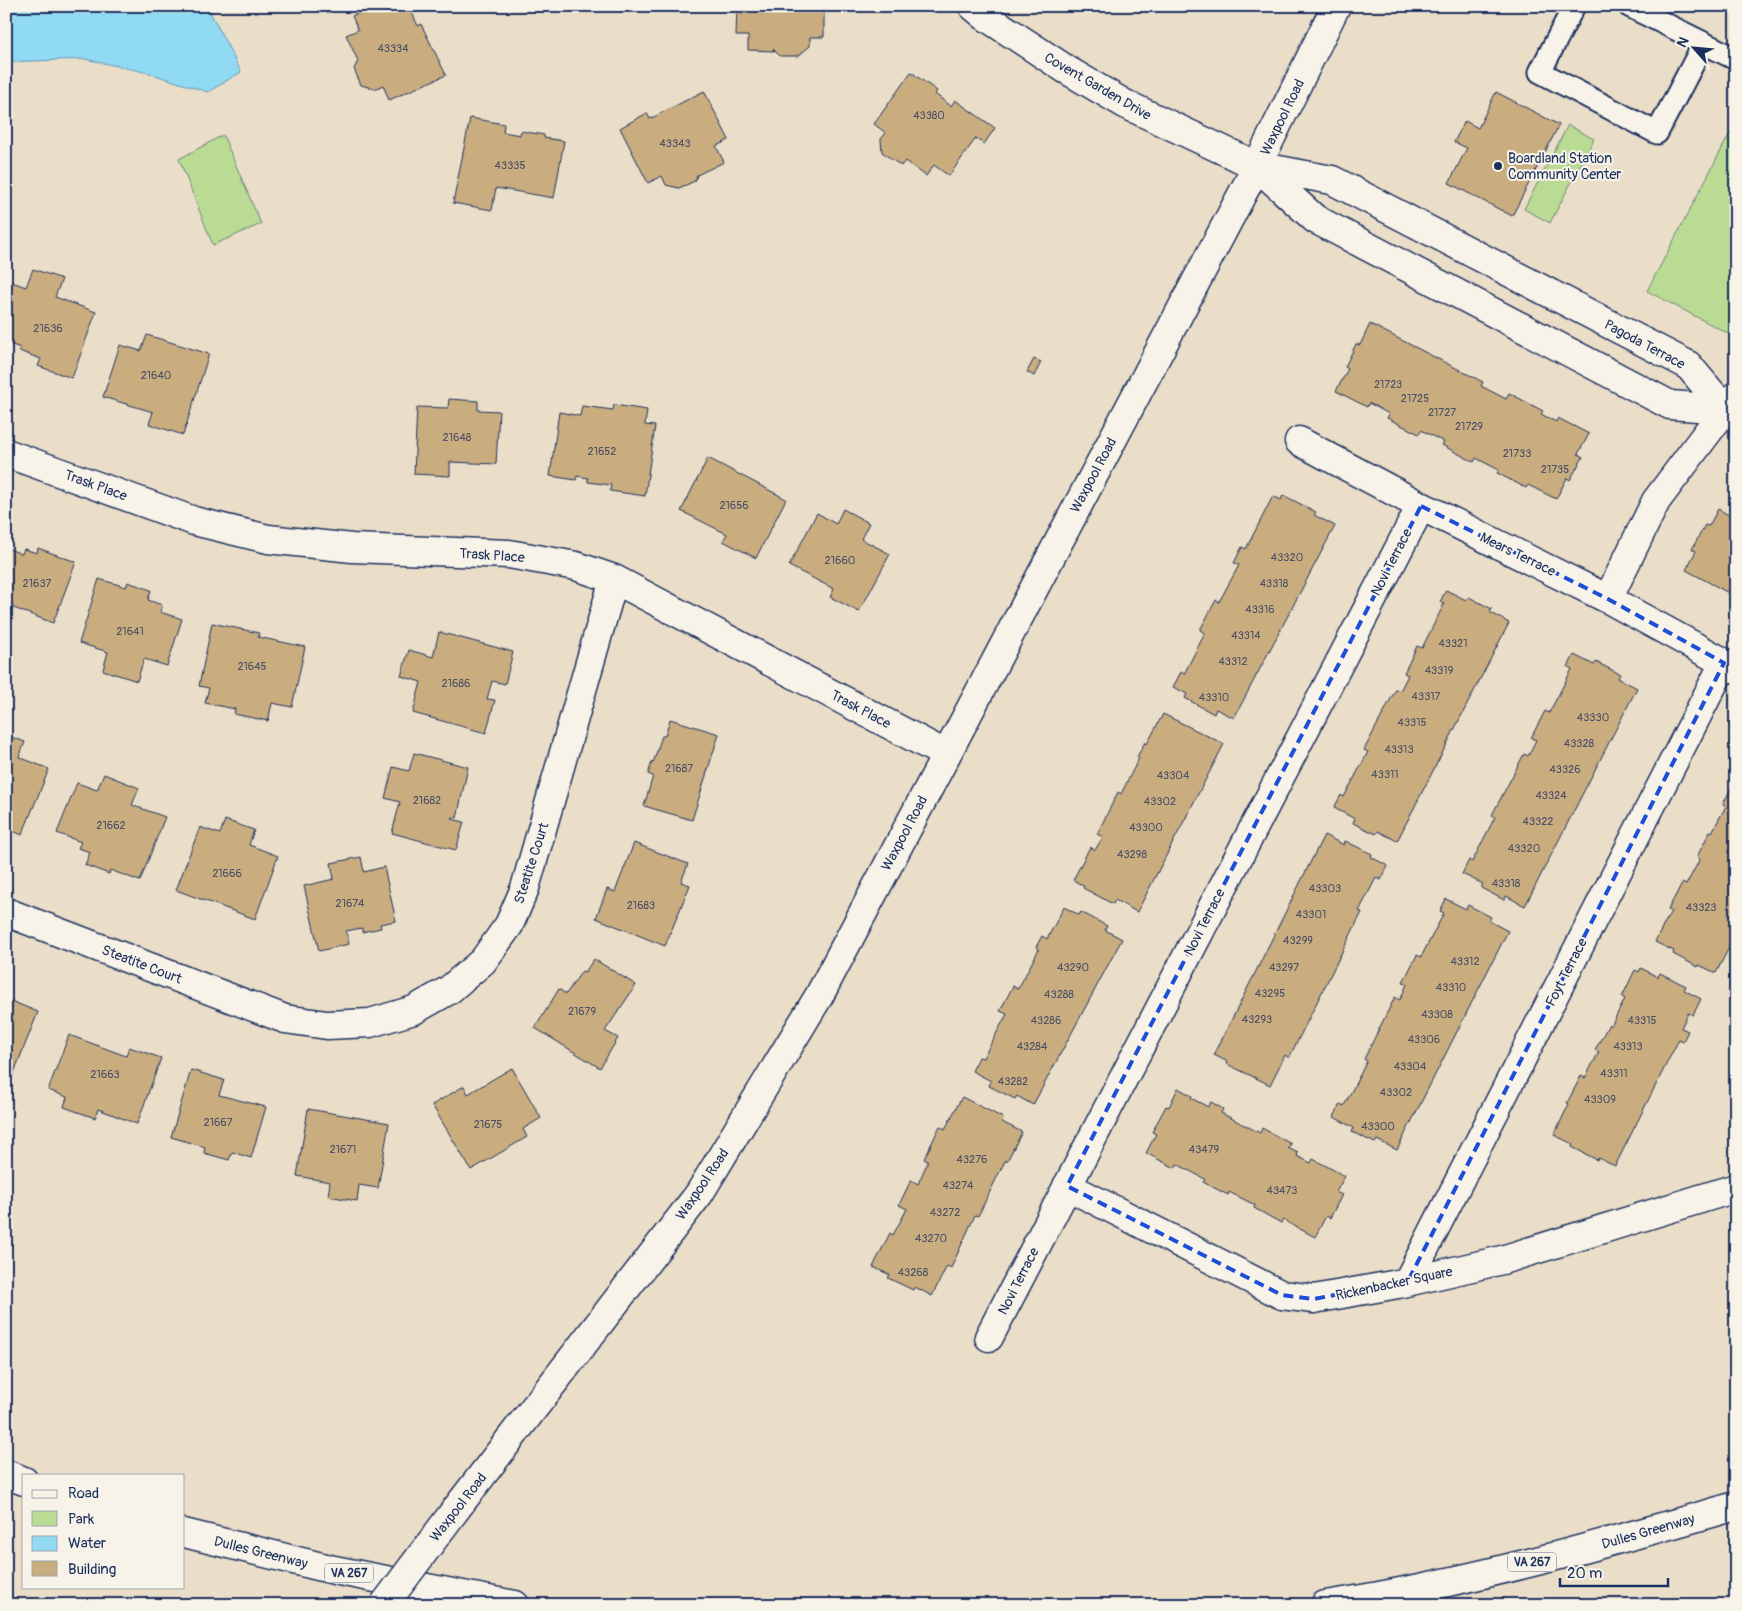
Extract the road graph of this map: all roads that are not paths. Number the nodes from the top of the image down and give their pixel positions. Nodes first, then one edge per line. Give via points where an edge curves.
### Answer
1 (973, 6) edge
2 (1336, 6) edge
3 (1574, 6) edge
4 (1629, 6) edge
5 (1704, 43) junction
6 (1736, 60) edge
7 (1257, 166) junction
8 (1730, 402) edge
9 (1298, 442) dead end
10 (6, 453) edge
11 (1421, 506) junction
12 (614, 579) junction
13 (1608, 599) junction
14 (1730, 666) edge
15 (945, 754) junction
16 (6, 912) edge
17 (1067, 1186) junction
18 (1736, 1188) edge
19 (1408, 1281) junction
20 (989, 1337) dead end
21 (6, 1474) edge
22 (22, 1481) edge
23 (1736, 1506) edge
24 (185, 1533) edge
25 (384, 1605) edge
26 (515, 1605) edge
27 (1325, 1605) edge

1 - 7 main road, Covent Garden Drive via 1067,70 1125,104
2 - 7 main road, Waxpool Road
3 - 5 lane via 1540,72 1657,133
4 - 5 lane
5 - 6 lane
7 - 8 main road, Pagoda Terrace via 1332,180 1688,365
7 - 8 main road via 1315,219 1670,405
7 - 15 main road, Waxpool Road
8 - 13 main road via 1656,501
9 - 11 main road, Mears Terrace
10 - 12 main road, Trask Place via 194,521 268,539 352,548 509,554 576,566
11 - 13 main road, Mears Terrace
11 - 17 main road, Novi Terrace
12 - 15 main road, Trask Place
12 - 16 main road, Steatite Court via 525,888 509,925 483,962 449,990 414,1010 370,1023 327,1025 285,1019
13 - 14 main road, Mears Terrace
14 - 19 main road, Foyt Terrace
15 - 25 main road, Waxpool Road, bridge via 819,996 699,1194
17 - 19 main road, Rickenbacker Square via 1282,1296 1314,1299
17 - 20 main road, Novi Terrace
18 - 19 main road, Rickenbacker Square via 1502,1260
21 - 22 main road
23 - 27 main road, Dulles Greenway / VA 267 via 1484,1574
24 - 26 main road, Dulles Greenway / VA 267 via 334,1570

